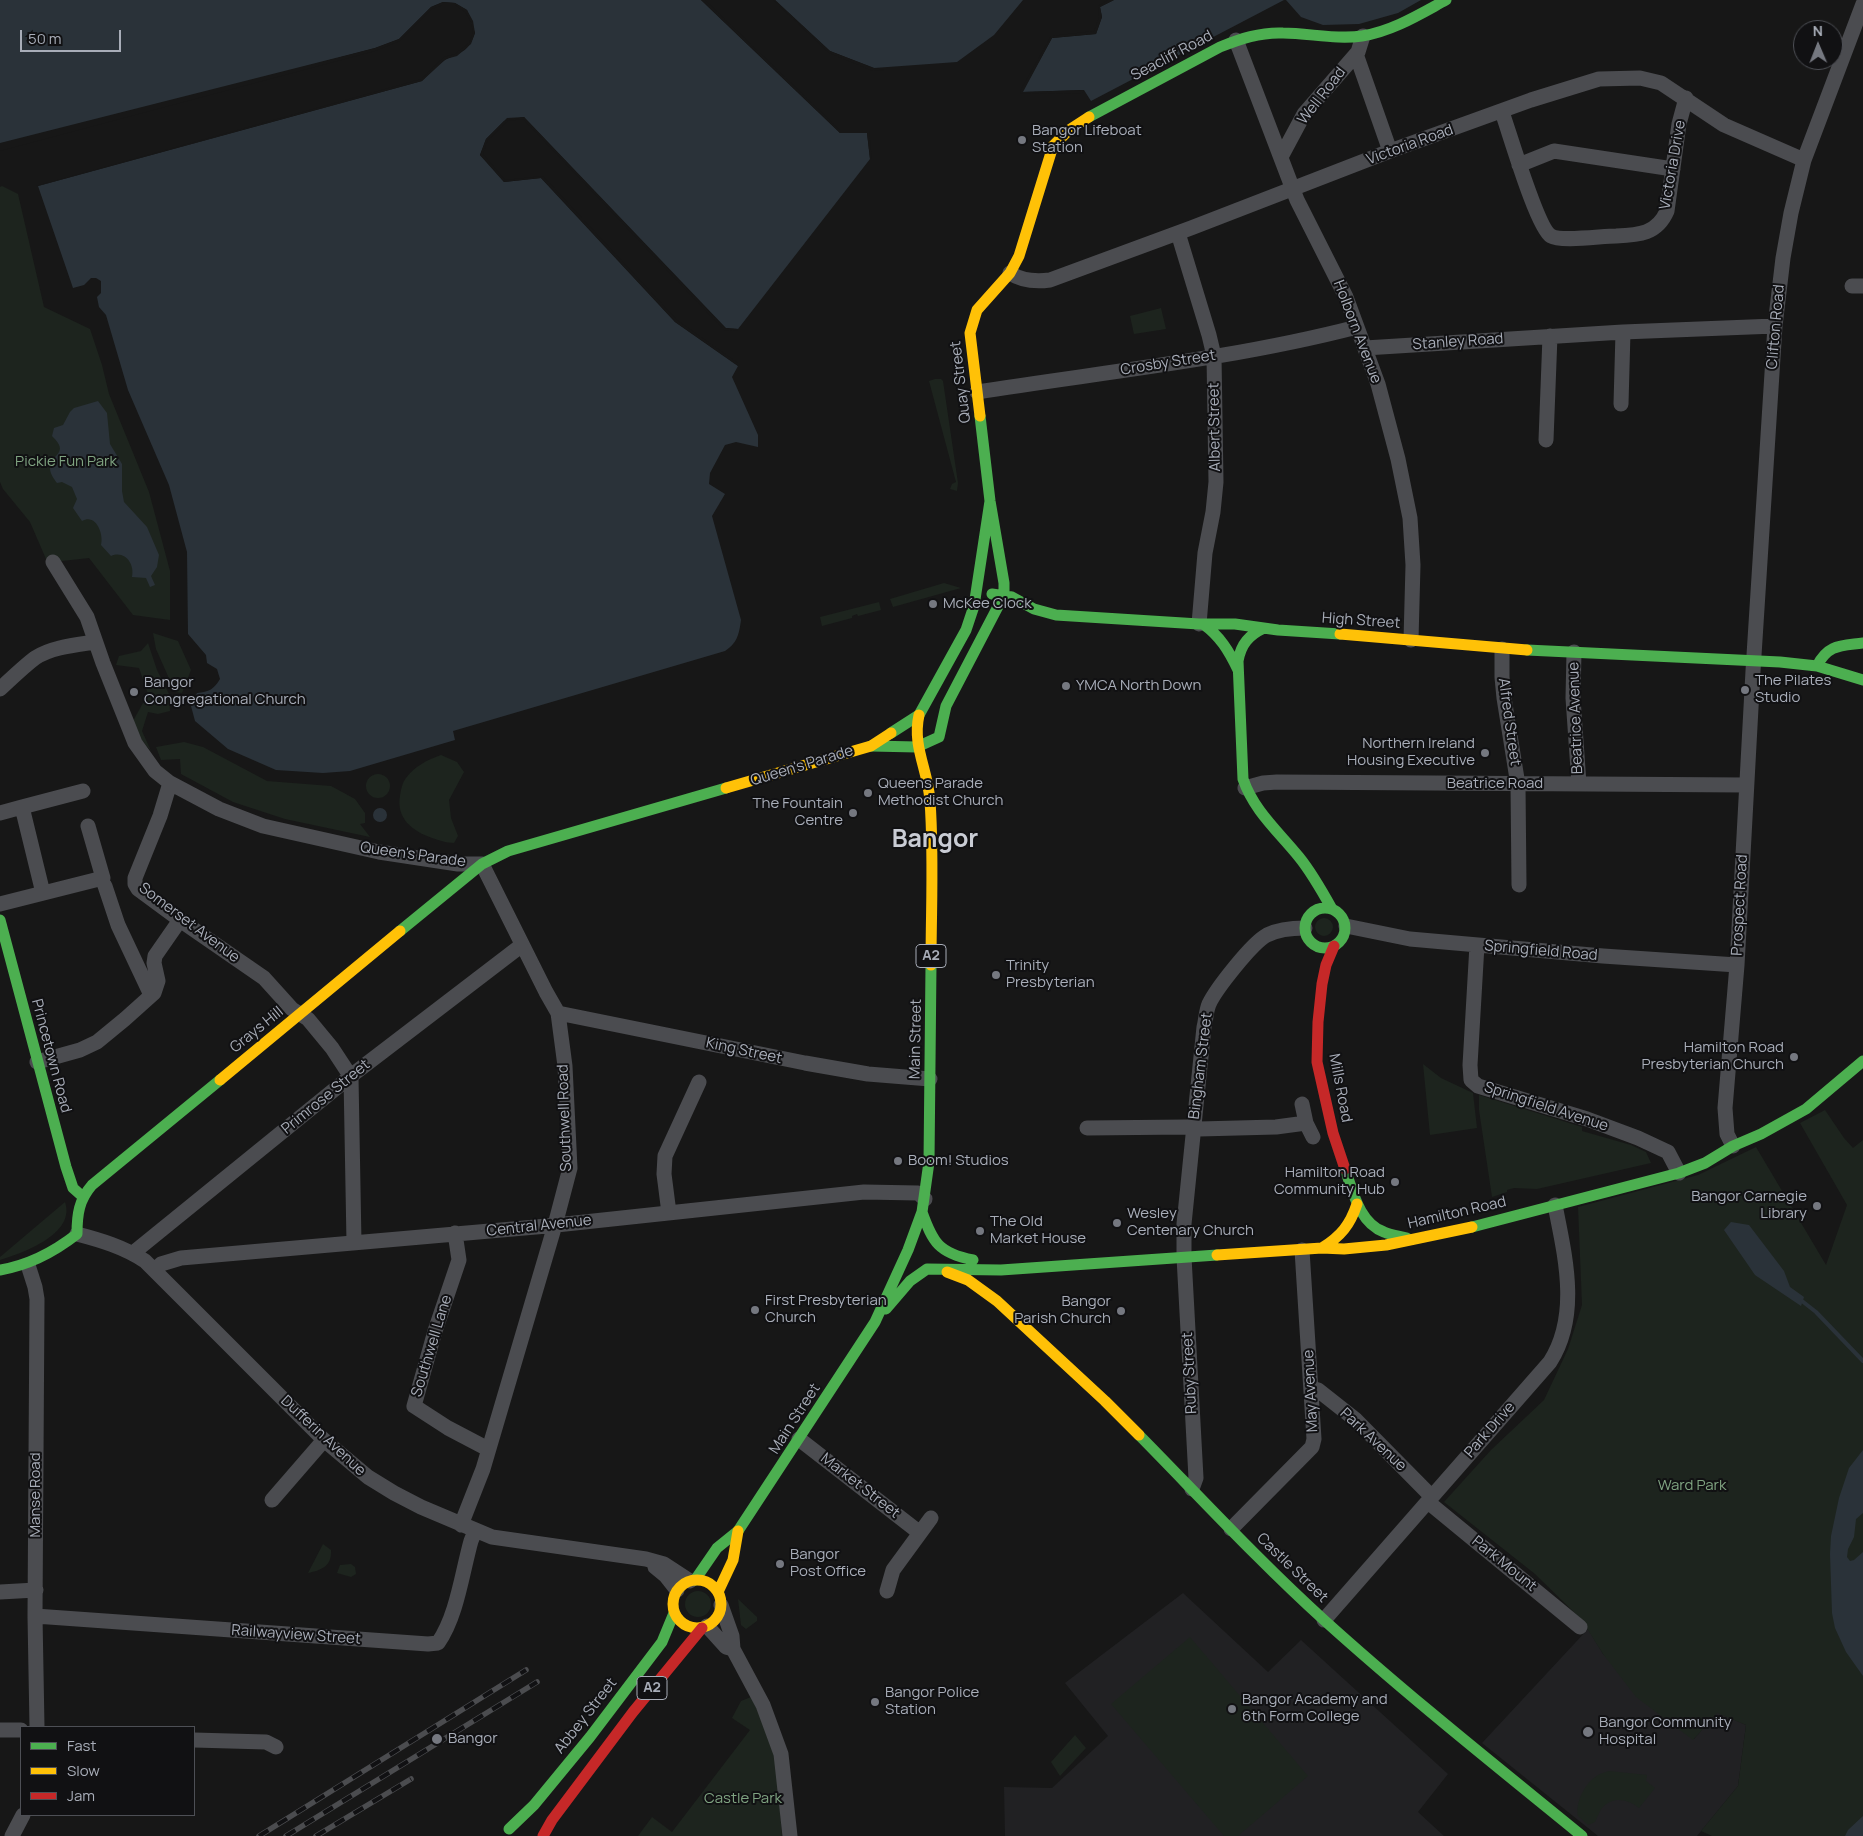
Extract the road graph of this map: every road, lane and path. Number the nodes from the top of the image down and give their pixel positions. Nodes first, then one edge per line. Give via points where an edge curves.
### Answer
1 (1446, 0) edge
2 (1863, 4) edge
3 (1363, 36) junction
4 (1856, 38) edge
5 (1236, 40) junction
6 (1356, 54) junction
7 (1686, 98) junction
8 (1502, 112) junction
9 (1390, 152) junction
10 (1282, 157) junction
11 (1804, 160) junction
12 (1519, 165) junction
13 (1673, 169) junction
14 (1293, 189) junction
15 (1178, 233) junction
16 (1010, 273) junction
17 (1775, 326) junction
18 (1357, 327) junction
19 (1623, 332) junction
20 (1550, 336) junction
21 (1365, 348) junction
22 (1214, 356) junction
23 (977, 392) junction
24 (1621, 404) dead end
25 (1546, 440) dead end
26 (990, 501) junction
27 (53, 562) dead end
28 (1004, 595) junction
29 (974, 606) junction
30 (1201, 624) junction
31 (1264, 628) junction
32 (1411, 640) junction
33 (95, 642) junction
34 (1863, 643) edge
35 (1502, 649) junction
36 (1574, 652) junction
37 (1754, 662) junction
38 (1818, 666) junction
39 (1238, 670) junction
40 (1863, 680) edge
41 (0, 689) edge
42 (919, 715) junction
43 (871, 746) junction
44 (917, 747) junction
45 (170, 783) junction
46 (1518, 784) junction
47 (1579, 784) junction
48 (1746, 785) junction
49 (1245, 788) junction
50 (83, 791) dead end
51 (22, 807) junction
52 (0, 813) edge
53 (88, 826) dead end
54 (482, 864) junction
55 (1519, 885) dead end
56 (105, 886) dead end
57 (43, 893) junction
58 (0, 904) edge
59 (1332, 909) junction
60 (0, 920) edge
61 (180, 920) junction
62 (1346, 926) junction
63 (1305, 928) junction
64 (522, 945) junction
65 (1477, 945) junction
66 (1334, 946) junction
67 (1737, 965) junction
68 (151, 996) junction
69 (558, 1013) junction
70 (301, 1014) junction
71 (1863, 1061) edge
72 (37, 1062) junction
73 (351, 1077) junction
74 (930, 1079) junction
75 (699, 1082) dead end
76 (1302, 1104) dead end
77 (1306, 1123) junction
78 (1087, 1128) dead end
79 (1193, 1128) junction
80 (1313, 1137) dead end
81 (1733, 1146) junction
82 (1679, 1173) junction
83 (82, 1196) junction
84 (1357, 1204) junction
85 (924, 1205) junction
86 (1555, 1205) junction
87 (669, 1213) junction
88 (555, 1225) junction
89 (456, 1233) junction
90 (77, 1234) junction
91 (1411, 1239) junction
92 (354, 1243) junction
93 (1322, 1248) junction
94 (1302, 1250) junction
95 (133, 1253) junction
96 (1184, 1257) junction
97 (28, 1264) junction
98 (934, 1268) junction
99 (1020, 1268) junction
100 (0, 1270) edge
101 (155, 1270) junction
102 (1001, 1270) junction
103 (998, 1301) junction
104 (875, 1322) junction
105 (1311, 1388) junction
106 (324, 1440) junction
107 (799, 1440) junction
108 (488, 1449) junction
109 (1192, 1489) junction
110 (1430, 1499) junction
111 (272, 1500) dead end
112 (931, 1518) dead end
113 (468, 1528) junction
114 (1231, 1529) junction
115 (738, 1531) junction
116 (920, 1533) junction
117 (646, 1560) junction
118 (693, 1580) junction
119 (36, 1590) junction
120 (677, 1590) junction
121 (887, 1591) dead end
122 (0, 1592) edge
123 (719, 1599) junction
124 (674, 1613) junction
125 (35, 1616) junction
126 (1324, 1620) junction
127 (704, 1627) junction
128 (1580, 1627) dead end
129 (733, 1649) junction
130 (37, 1726) edge
131 (0, 1730) edge
132 (20, 1730) edge
133 (195, 1740) edge
134 (276, 1747) dead end
135 (22, 1816) edge
136 (509, 1829) junction
137 (524, 1831) dead end
138 (12, 1836) edge
139 (497, 1836) edge
140 (543, 1836) edge
141 (790, 1836) edge
142 (1582, 1836) edge

1 - 3 main road, Seacliff Road via 1399,26
2 - 4 street, Clifton Road
3 - 5 main road, Seacliff Road via 1341,38 1272,32
3 - 6 street, Well Road
4 - 11 street, Clifton Road
5 - 10 street, Holborn Avenue
5 - 16 main road, Seacliff Road via 1065,132 1053,146 1019,256
6 - 9 street
6 - 10 street, Well Road via 1304,114
7 - 8 street, Victoria Road via 1661,83 1619,77 1586,82
7 - 11 street, Victoria Road via 1724,125
7 - 13 street, Victoria Drive
8 - 9 street, Victoria Road
8 - 12 street, Victoria Drive
9 - 14 street, Victoria Road
10 - 14 street, Holborn Avenue
11 - 17 street, Clifton Road via 1788,231
12 - 13 street via 1554,151
12 - 13 street, Victoria Drive via 1545,230 1550,236 1564,238 1630,235 1655,228 1667,211
14 - 15 street, Victoria Road
14 - 18 street, Holborn Avenue via 1346,297
15 - 16 street, Victoria Road via 1050,280 1029,280
15 - 22 street, Albert Street
16 - 23 main road, Quay Street via 986,298 972,322 970,343
17 - 19 street, Stanley Road
17 - 37 street, Clifton Road
18 - 21 street, Holborn Avenue
18 - 22 street, Crosby Street via 1311,339
19 - 20 street, Stanley Road
19 - 24 street
20 - 21 street, Stanley Road
20 - 25 street
21 - 32 street, Holborn Avenue via 1394,440 1408,505 1413,565
22 - 23 street, Crosby Street
22 - 30 street, Albert Street via 1216,482 1204,561
23 - 26 main road, Quay Street
26 - 28 main road
26 - 29 main road
27 - 33 street, Queen's Parade via 81,605
28 - 29 main road via 984,596
28 - 30 main road, High Street via 1056,615
28 - 44 main road via 952,694 940,736
29 - 42 main road via 953,656
30 - 31 main road, High Street
30 - 39 main road via 1224,642
31 - 32 main road, High Street
31 - 39 main road via 1242,644
32 - 35 main road, High Street
33 - 41 street via 42,655
33 - 45 street, Queen's Parade via 135,743 156,771
34 - 38 main road via 1831,648 1824,652
35 - 36 main road, High Street
35 - 46 street, Alfred Street via 1503,691
36 - 37 main road, High Street
36 - 47 street, Beatrice Avenue via 1572,698
37 - 38 main road, High Street
37 - 48 street, Prospect Road
38 - 40 main road, High Street
39 - 49 main road
42 - 43 main road
42 - 44 main road, Main Street / A2 via 915,734
43 - 44 main road
43 - 54 main road, Queen's Parade via 508,851
44 - 74 main road, Main Street / A2 via 928,781 931,811
45 - 54 street, Queen's Parade via 219,809 262,826 368,850 437,861
45 - 61 street, Somerset Avenue via 134,881 138,889
46 - 47 street, Beatrice Road
46 - 49 street, Beatrice Road via 1278,782
46 - 55 street, Alfred Street
47 - 48 street, Beatrice Road
48 - 67 street, Prospect Road
49 - 59 main road via 1262,816 1300,858
50 - 51 street
51 - 52 street
51 - 57 street
53 - 57 street via 102,878
54 - 64 street, Southwell Road
54 - 70 main road, Grays Hill
56 - 68 street via 118,925
57 - 58 street
59 - 62 main road
59 - 63 main road via 1314,911
60 - 72 main road, Princetown Road
61 - 68 street via 155,956 158,981
61 - 70 street, Somerset Avenue via 264,978 292,1009
62 - 65 street, Springfield Road via 1389,936
62 - 66 main road via 1343,936
63 - 66 main road via 1308,939 1316,946
63 - 79 street, Bingham Street via 1278,930 1265,936 1228,976 1208,1005
64 - 69 street, Southwell Road
64 - 73 street, Primrose Street
65 - 67 street, Springfield Road
65 - 82 street, Springfield Avenue via 1471,1080 1478,1086 1638,1138 1668,1152
66 - 84 main road, Mills Road via 1322,984 1317,1062 1333,1133
67 - 81 street, Prospect Road via 1725,1108 1727,1134
68 - 72 street via 97,1042
69 - 74 street, King Street via 805,1064
69 - 88 street, Southwell Road via 570,1168
70 - 73 street, Somerset Avenue via 332,1048
70 - 83 main road, Grays Hill
71 - 81 main road, Hamilton Road via 1806,1109
72 - 83 main road, Princetown Road via 73,1188
73 - 92 street
73 - 95 street, Primrose Street
74 - 85 main road, Main Street / A2 via 929,1162
75 - 87 street via 665,1156
76 - 77 street
77 - 79 street via 1276,1127
77 - 80 street
78 - 79 street
79 - 96 street, Bingham Street
81 - 82 main road, Hamilton Road via 1705,1163
82 - 86 main road, Hamilton Road
83 - 90 main road via 77,1210
84 - 91 main road, Mills Road via 1367,1220 1382,1232
84 - 93 main road via 1346,1231
85 - 87 street, Central Avenue via 918,1193 864,1192
85 - 99 main road, Hamilton Road via 932,1240 947,1254
85 - 104 main road, Main Street / A2 via 914,1236
86 - 91 main road, Hamilton Road via 1453,1232
86 - 110 street, Park Drive via 1569,1298 1560,1347
87 - 88 street, Central Avenue
88 - 89 street, Central Avenue
88 - 108 street, Southwell Road
89 - 92 street, Central Avenue
89 - 108 street, Southwell Lane via 459,1260 414,1406
90 - 95 street, Dufferin Avenue
90 - 97 main road via 64,1245
91 - 93 main road, Hamilton Road via 1386,1245
92 - 101 street, Central Avenue via 181,1258 161,1264
93 - 94 main road, Hamilton Road
94 - 96 main road, Hamilton Road
94 - 105 street, May Avenue
95 - 101 street, Dufferin Avenue
96 - 99 main road, Hamilton Road
96 - 109 street, Ruby Street via 1196,1478
97 - 100 main road
97 - 119 street, Manse Road via 37,1299
98 - 102 main road, Hamilton Road
98 - 103 main road, Castle Street via 958,1275
98 - 104 main road, Main Street via 916,1274
99 - 102 main road, Hamilton Road
101 - 106 street, Dufferin Avenue
102 - 103 main road via 995,1285
103 - 109 main road, Castle Street via 1105,1401
104 - 107 main road, Main Street / A2
105 - 110 street, Park Avenue via 1356,1420
105 - 114 street, May Avenue via 1312,1447
106 - 111 street
106 - 113 street, Dufferin Avenue via 368,1478
107 - 115 main road, Main Street / A2
107 - 116 street, Market Street
108 - 113 street, Southwell Road
109 - 114 main road, Castle Street
110 - 126 street, Park Drive
110 - 128 street, Park Mount
112 - 116 street
113 - 117 street, Dufferin Avenue via 492,1537
113 - 125 street, Railwayview Street via 471,1541 453,1611 438,1643
114 - 126 main road, Castle Street
115 - 118 main road, Main Street / A2 via 716,1548
115 - 123 main road, Main Street / A2 via 733,1560
116 - 121 street via 893,1570
117 - 118 street, Dufferin Avenue via 664,1564
117 - 120 street
118 - 120 main road, A2
118 - 123 main road via 708,1583
119 - 122 street
119 - 125 street, Manse Road
120 - 124 main road, A2 via 673,1601
123 - 127 main road, A2 via 716,1618
123 - 129 street via 732,1636
124 - 127 main road via 688,1627
124 - 136 main road, Abbey Street / A2 via 662,1642 595,1730 534,1805
125 - 130 street, Manse Road
126 - 142 main road, Castle Street
127 - 129 street via 726,1647
127 - 140 main road, A2 via 629,1716
129 - 141 street via 763,1705 781,1754
131 - 132 street
133 - 134 street via 266,1742
135 - 138 street
136 - 137 main road
136 - 139 main road, A2

